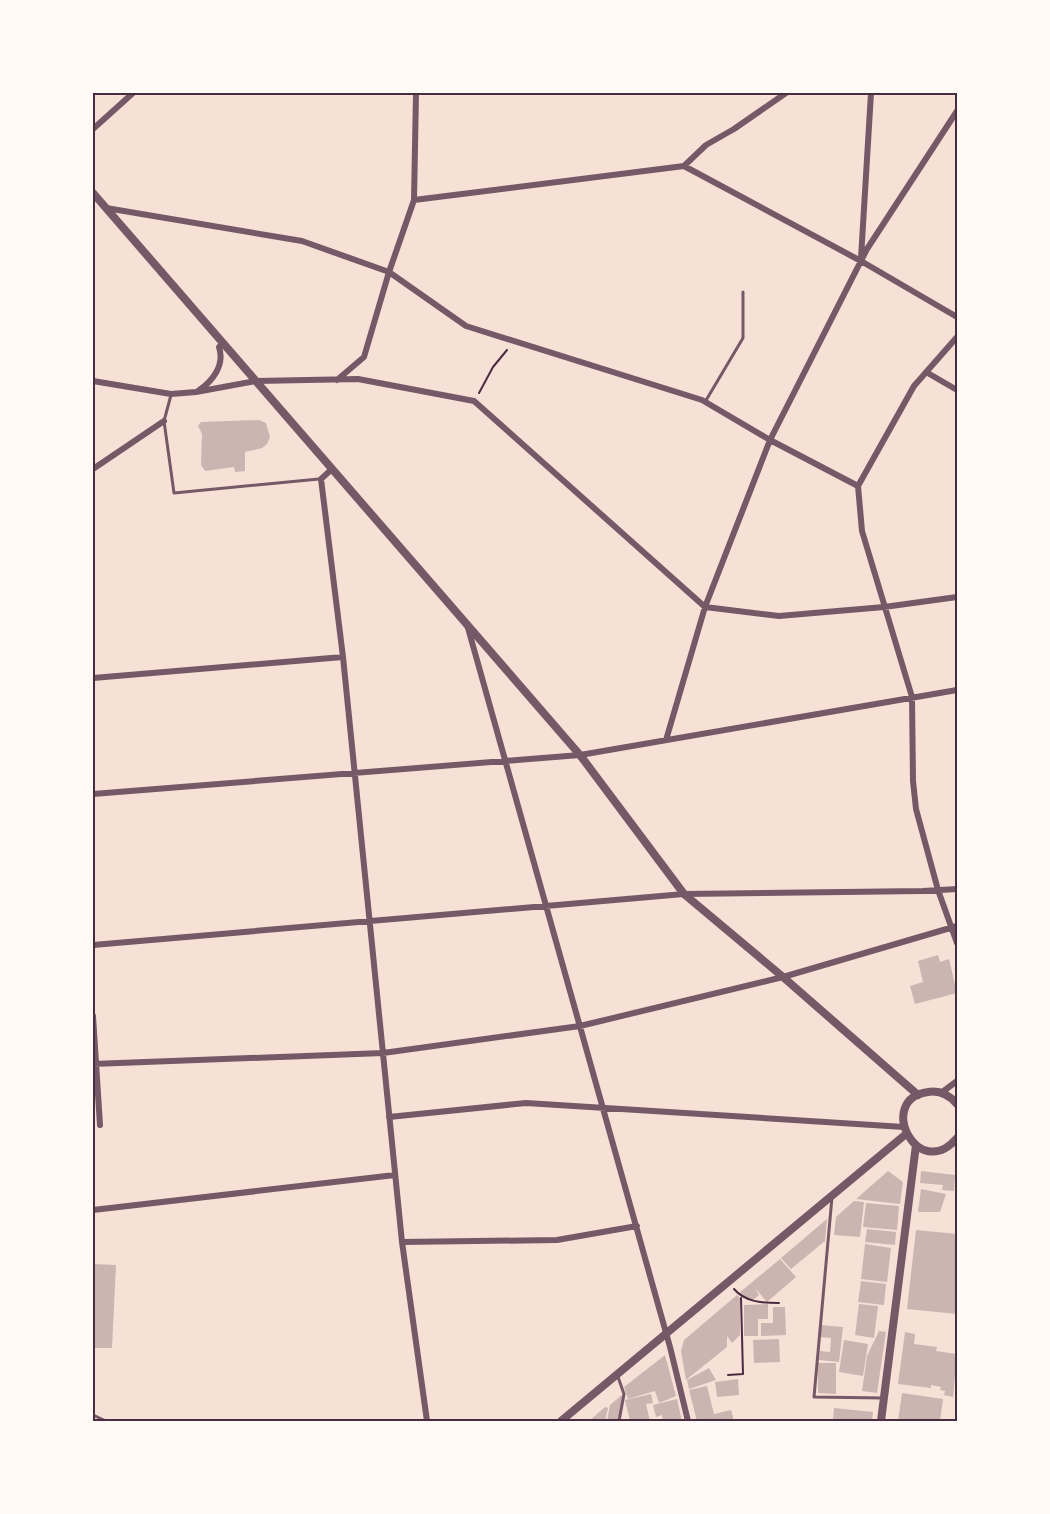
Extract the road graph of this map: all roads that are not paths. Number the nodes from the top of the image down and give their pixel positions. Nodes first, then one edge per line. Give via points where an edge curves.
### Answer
1 (133, 93) edge
2 (416, 93) edge
3 (786, 93) edge
4 (871, 93) edge
5 (957, 111) edge
6 (93, 129) edge
7 (684, 166) junction
8 (93, 193) edge
9 (414, 200) junction
10 (106, 208) junction
11 (861, 261) junction
12 (389, 272) junction
13 (743, 292) dead end
14 (957, 317) edge
15 (957, 337) edge
16 (223, 343) junction
17 (926, 372) junction
18 (93, 381) edge
19 (256, 381) junction
20 (337, 381) junction
21 (957, 390) edge
22 (194, 393) junction
23 (171, 394) junction
24 (705, 402) junction
25 (164, 421) junction
26 (770, 440) junction
27 (93, 469) edge
28 (332, 469) junction
29 (321, 478) junction
30 (858, 486) junction
31 (957, 597) edge
32 (705, 607) junction
33 (884, 607) junction
34 (467, 624) junction
35 (343, 657) junction
36 (93, 678) edge
37 (957, 690) edge
38 (912, 697) junction
39 (666, 740) junction
40 (580, 755) junction
41 (506, 761) junction
42 (354, 773) junction
43 (93, 794) edge
44 (957, 888) edge
45 (938, 890) junction
46 (684, 894) junction
47 (546, 904) junction
48 (369, 921) junction
49 (954, 926) edge
50 (957, 943) edge
51 (93, 945) edge
52 (783, 977) junction
53 (93, 1016) edge
54 (580, 1026) junction
55 (383, 1053) junction
56 (94, 1064) edge
57 (957, 1081) edge
58 (941, 1093) junction
59 (918, 1095) junction
60 (956, 1103) edge
61 (603, 1109) junction
62 (389, 1117) junction
63 (100, 1125) dead end
64 (905, 1130) junction
65 (957, 1138) edge
66 (916, 1145) junction
67 (395, 1175) junction
68 (832, 1196) junction
69 (93, 1210) edge
70 (637, 1226) junction
71 (402, 1242) junction
72 (666, 1334) junction
73 (617, 1375) junction
74 (884, 1398) junction
75 (93, 1415) edge
76 (106, 1421) edge
77 (427, 1421) edge
78 (561, 1421) edge
79 (619, 1421) edge
80 (688, 1421) edge
81 (881, 1421) edge

1 - 6 street
2 - 9 street
3 - 7 street via 706,145
4 - 11 street
5 - 11 street
7 - 9 street
7 - 11 street
8 - 10 street
9 - 12 street
10 - 12 street via 302,242
10 - 16 street
11 - 14 street
11 - 26 street
12 - 20 street via 364,357
12 - 24 street via 466,326
13 - 24 lane via 743,338
15 - 17 street
16 - 19 street
16 - 22 street via 219,346 221,358 216,374
17 - 21 street
17 - 30 street via 914,386
18 - 23 street
19 - 20 street
19 - 22 street
19 - 28 street
20 - 32 street via 358,379 474,401
22 - 23 street
23 - 25 lane
24 - 26 street
25 - 27 street
25 - 29 lane via 174,493
26 - 30 street
26 - 32 street
28 - 29 street
28 - 34 street
29 - 35 street
30 - 33 street via 862,531
31 - 33 street
32 - 33 street via 779,616
32 - 39 street
33 - 38 street
34 - 40 street
34 - 41 street
35 - 36 street
35 - 42 street
37 - 38 street
38 - 39 street
38 - 45 street via 916,809
39 - 40 street
40 - 41 street
40 - 46 street
41 - 42 street
41 - 47 street
42 - 43 street
42 - 48 street
44 - 45 street
45 - 46 street
45 - 49 street
46 - 47 street
46 - 52 street
47 - 48 street
47 - 54 street
48 - 51 street
48 - 55 street
49 - 50 street
49 - 52 street
52 - 54 street
52 - 59 street
53 - 56 street
54 - 55 street
54 - 61 street
55 - 56 street
55 - 62 street
56 - 63 street
57 - 58 street
58 - 59 street
58 - 60 street
59 - 64 street via 906,1109
61 - 62 street via 526,1103
61 - 64 street
61 - 70 street
62 - 67 street
64 - 66 street
64 - 68 street
65 - 66 street via 939,1150
66 - 74 street
67 - 69 street
67 - 71 street
68 - 72 street
68 - 74 lane via 814,1396
70 - 71 street via 557,1240
70 - 72 street
71 - 77 street
72 - 73 street
72 - 80 street
73 - 78 street
73 - 79 lane via 624,1394
74 - 81 street
75 - 76 lane

